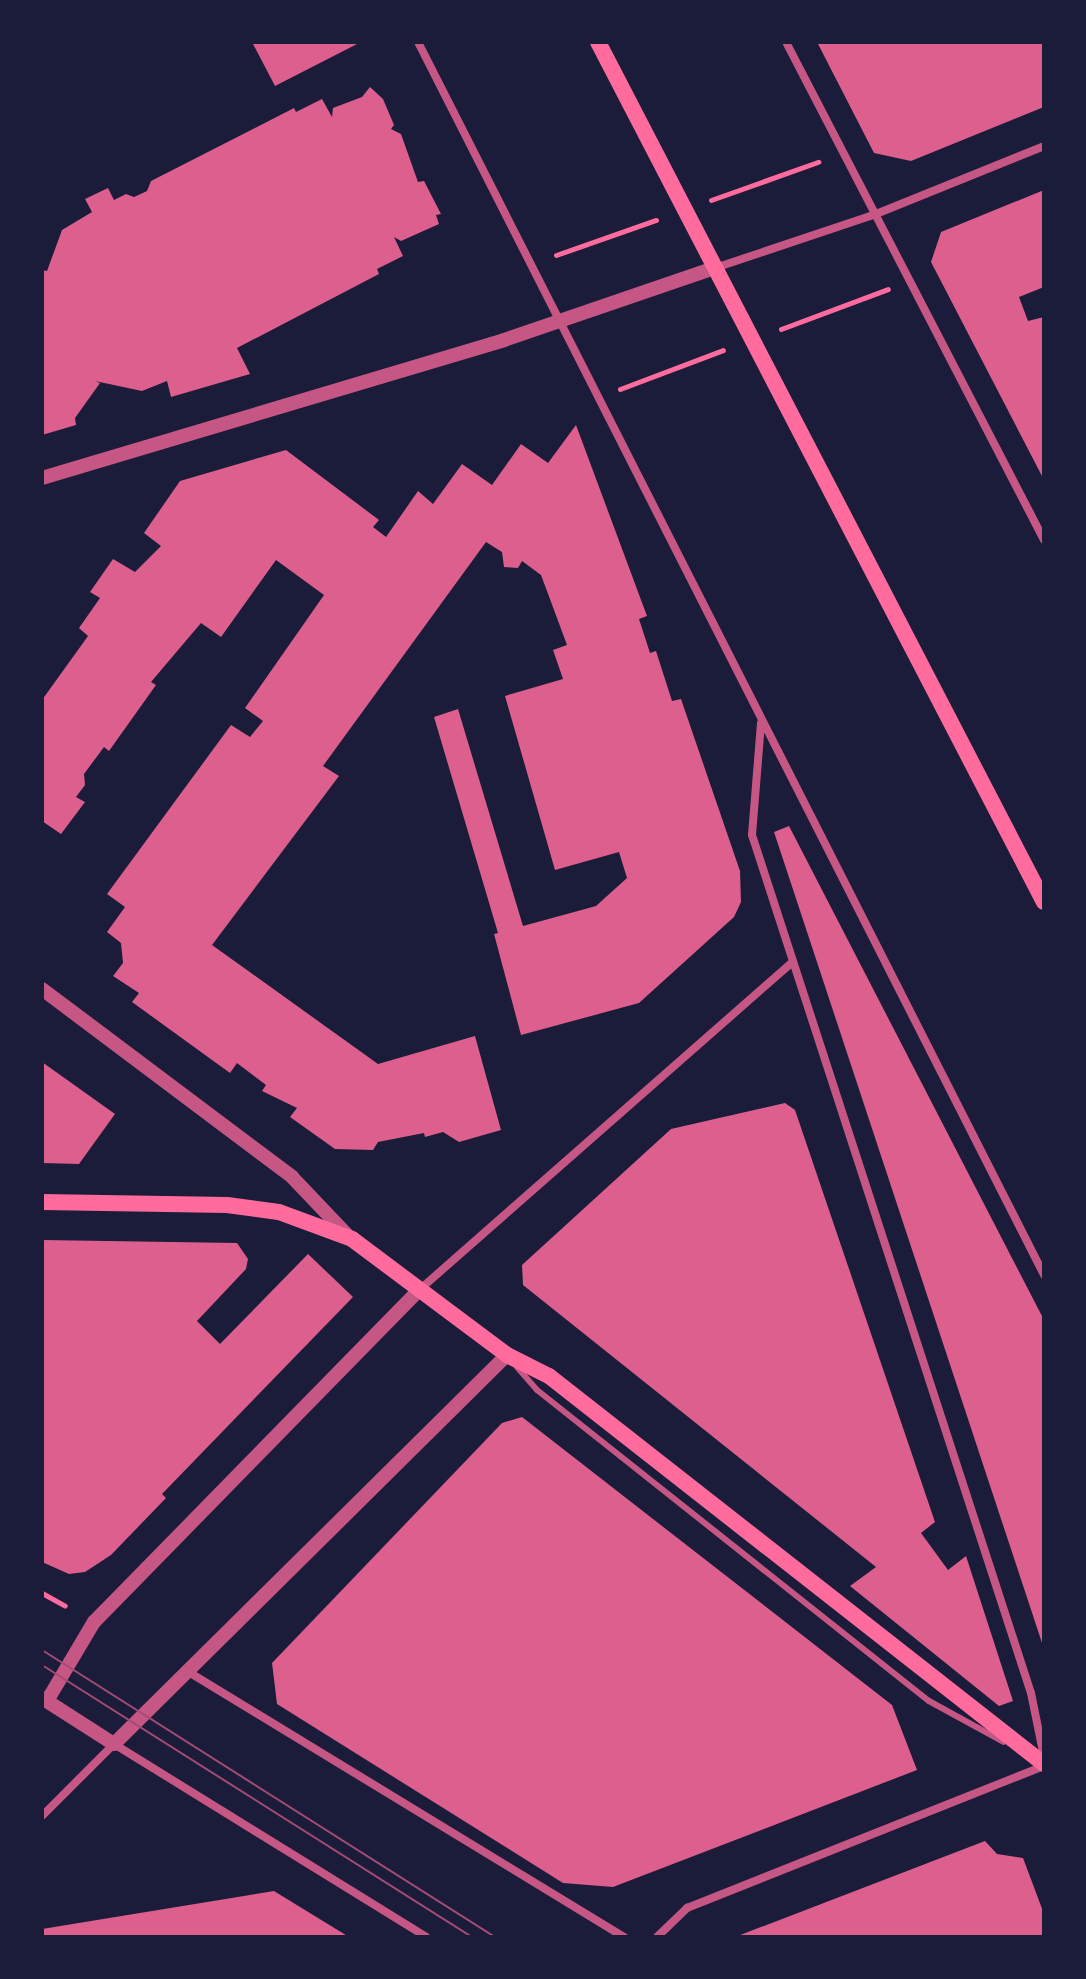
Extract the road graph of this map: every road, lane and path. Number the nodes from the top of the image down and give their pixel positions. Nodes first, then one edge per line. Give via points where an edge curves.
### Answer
1 (418, 42) edge
2 (598, 42) edge
3 (786, 42) edge
4 (1044, 146) edge
5 (828, 158) dead end
6 (737, 190) dead end
7 (876, 214) junction
8 (641, 225) dead end
9 (552, 257) dead end
10 (714, 268) junction
11 (895, 287) dead end
12 (560, 320) junction
13 (799, 322) dead end
14 (710, 355) dead end
15 (619, 389) dead end
16 (42, 478) edge
17 (1044, 540) edge
18 (762, 721) junction
19 (1044, 902) edge
20 (793, 962) junction
21 (42, 989) edge
22 (42, 1202) edge
23 (352, 1239) junction
24 (1044, 1275) edge
25 (418, 1291) junction
26 (507, 1355) junction
27 (42, 1593) edge
28 (65, 1606) dead end
29 (186, 1671) junction
30 (44, 1701) edge
31 (114, 1744) junction
32 (1044, 1757) edge
33 (1044, 1764) edge
34 (42, 1816) edge
35 (426, 1937) edge
36 (624, 1937) edge
37 (657, 1937) edge

1 - 12 street
2 - 10 main road
3 - 7 street
4 - 7 street
5 - 6 path
7 - 10 street
7 - 17 street
8 - 9 path
10 - 12 street
10 - 19 main road
11 - 13 path
12 - 16 street
12 - 18 street
14 - 15 path
18 - 20 street via 752,835
18 - 24 street
20 - 25 street
20 - 32 street via 1031,1693
21 - 23 street via 292,1177
22 - 23 main road via 227,1205 279,1212
23 - 25 main road
25 - 26 main road
25 - 30 street via 94,1622
26 - 29 street
26 - 33 main road via 549,1376
27 - 28 path
29 - 31 street
29 - 36 street
30 - 31 street
31 - 34 street
31 - 35 street
33 - 37 street via 687,1908

